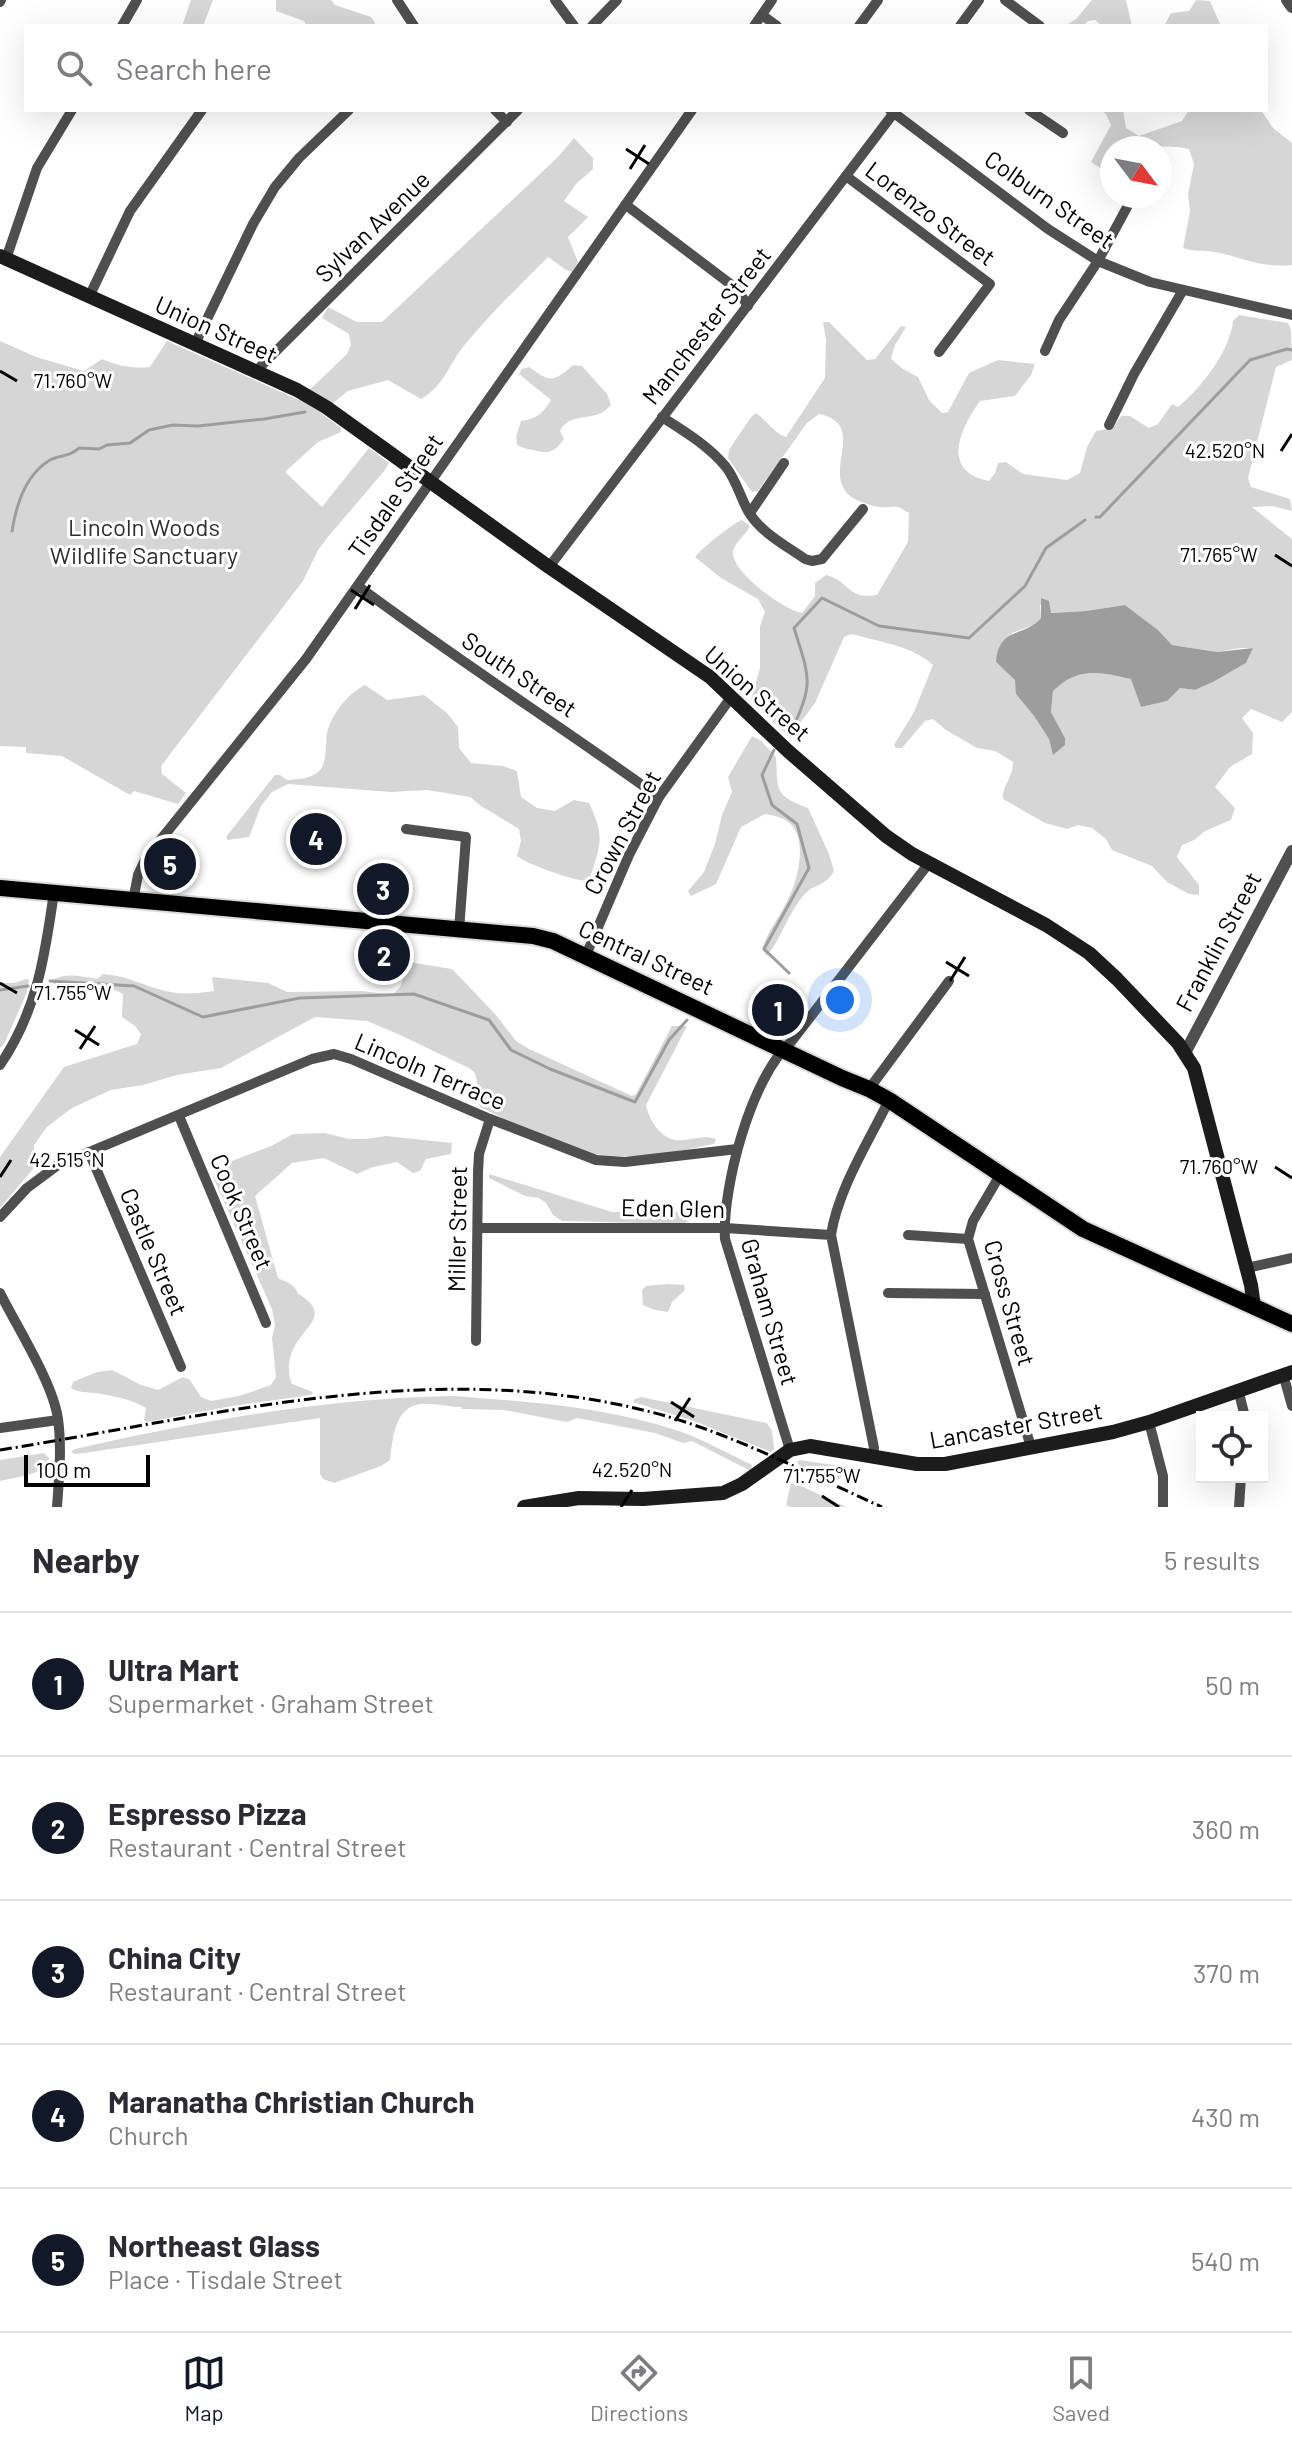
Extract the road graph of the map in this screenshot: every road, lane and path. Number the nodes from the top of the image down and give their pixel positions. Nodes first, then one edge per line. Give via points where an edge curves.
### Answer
1 (137, 0) edge
2 (397, 0) edge
3 (555, 0) edge
4 (617, 0) edge
5 (772, 0) edge
6 (878, 0) edge
7 (979, 0) edge
8 (1005, 0) edge
9 (1287, 0) edge
10 (1292, 7) edge
11 (762, 15) junction
12 (123, 24) edge
13 (413, 24) edge
14 (573, 24) edge
15 (594, 24) edge
16 (755, 24) edge
17 (774, 24) edge
18 (860, 24) edge
19 (961, 24) edge
20 (1037, 24) edge
21 (71, 112) edge
22 (201, 112) edge
23 (347, 112) edge
24 (497, 112) edge
25 (516, 112) edge
26 (691, 112) edge
27 (892, 112) edge
28 (894, 112) edge
29 (1032, 112) edge
30 (507, 122) junction
31 (1063, 133) dead end
32 (846, 176) junction
33 (626, 205) junction
34 (1127, 208) edge
35 (3, 257) edge
36 (1098, 261) junction
37 (1183, 290) junction
38 (89, 297) junction
39 (748, 306) junction
40 (1292, 315) edge
41 (195, 344) junction
42 (1045, 351) dead end
43 (939, 352) dead end
44 (255, 372) junction
45 (662, 417) junction
46 (1109, 425) dead end
47 (784, 463) dead end
48 (431, 482) junction
49 (863, 509) dead end
50 (750, 513) junction
51 (549, 567) junction
52 (358, 586) junction
53 (732, 696) junction
54 (659, 797) junction
55 (406, 829) dead end
56 (1292, 851) edge
57 (929, 863) junction
58 (0, 888) edge
59 (54, 892) junction
60 (133, 901) junction
61 (459, 930) junction
62 (586, 955) junction
63 (949, 981) dead end
64 (782, 1050) junction
65 (1185, 1053) junction
66 (0, 1065) edge
67 (869, 1089) junction
68 (889, 1100) junction
69 (179, 1116) junction
70 (490, 1119) junction
71 (737, 1149) junction
72 (89, 1152) junction
73 (1000, 1175) junction
74 (0, 1217) edge
75 (478, 1228) junction
76 (725, 1228) junction
77 (831, 1235) junction
78 (908, 1235) dead end
79 (968, 1239) junction
80 (1292, 1258) edge
81 (1247, 1268) junction
82 (0, 1293) edge
83 (888, 1293) dead end
84 (985, 1294) junction
85 (1254, 1306) junction
86 (266, 1323) dead end
87 (1292, 1324) edge
88 (476, 1341) dead end
89 (181, 1367) dead end
90 (1289, 1370) edge
91 (1238, 1389) junction
92 (1292, 1406) edge
93 (1244, 1411) edge
94 (58, 1420) junction
95 (1149, 1422) junction
96 (0, 1428) edge
97 (1031, 1447) junction
98 (790, 1450) junction
99 (873, 1457) junction
100 (1241, 1483) edge
101 (602, 1503) edge
102 (544, 1505) edge
103 (57, 1507) edge
104 (524, 1507) edge
105 (1163, 1507) edge
106 (1239, 1507) edge

1 - 12 street
2 - 13 street
3 - 14 street
4 - 15 street
5 - 11 street
6 - 18 street
7 - 19 street
8 - 20 street
9 - 10 street
11 - 16 street
11 - 17 street
21 - 35 street via 37,168
22 - 38 street via 130,211
23 - 41 street via 275,187
24 - 30 street
25 - 30 street, Sylvan Avenue
26 - 33 street, Tisdale Street
27 - 32 street, Manchester Street
28 - 36 street, Colburn Street
29 - 31 street
30 - 44 street, Sylvan Avenue
32 - 39 street, Manchester Street
32 - 43 street, Lorenzo Street via 990,284
33 - 39 street via 737,289
33 - 48 street, Tisdale Street
34 - 36 street
35 - 38 main road, Union Street
36 - 37 street, Colburn Street
36 - 42 street
37 - 40 street, Colburn Street
37 - 46 street
38 - 41 main road, Union Street
39 - 45 street, Manchester Street
41 - 44 main road, Union Street
44 - 48 main road, Union Street via 326,407
45 - 50 street via 723,463
45 - 51 street, Manchester Street
47 - 50 street
48 - 51 main road, Union Street
48 - 52 street, Tisdale Street
49 - 50 street via 829,552 812,561 786,547
51 - 53 main road, Union Street
52 - 54 street, South Street
52 - 60 street, Tisdale Street via 274,701 146,858
53 - 54 street, Crown Street
53 - 57 main road, Union Street via 875,827
54 - 62 street, Crown Street
55 - 61 street via 466,837
56 - 65 street, Franklin Street
57 - 64 street, Graham Street
57 - 65 main road, Union Street via 1080,946
58 - 59 main road, Central Street
59 - 60 main road, Central Street
59 - 66 street via 32,1005
60 - 61 main road, Central Street
61 - 62 main road, Central Street via 533,936
62 - 64 main road, Central Street
63 - 67 street
64 - 67 main road, Central Street
64 - 71 street, Graham Street
65 - 81 main road, Union Street via 1198,1079
67 - 68 main road, Central Street
68 - 73 main road, Central Street
68 - 77 street via 848,1184
69 - 70 street, Lincoln Terrace via 334,1054
69 - 72 street, Lincoln Terrace
69 - 86 street, Cook Street
70 - 71 street, Lincoln Terrace via 596,1160 625,1162
70 - 75 street, Miller Street via 479,1154
71 - 76 street, Graham Street
72 - 74 street, Lincoln Terrace via 47,1172
72 - 89 street, Castle Street
73 - 79 street, Cross Street
73 - 85 main road, Central Street via 1101,1239
75 - 76 street, Eden Glen
75 - 88 street, Miller Street
76 - 77 street, Eden Glen
76 - 98 street, Graham Street
77 - 99 street
78 - 79 street
79 - 84 street, Cross Street
80 - 81 street
81 - 85 main road, Union Street
82 - 94 street via 48,1386
83 - 84 street
84 - 97 street, Cross Street
85 - 87 main road, Central Street
90 - 91 main road, Lancaster Street
90 - 92 street
91 - 93 street
91 - 95 main road, Lancaster Street
94 - 96 street
94 - 103 street
95 - 97 main road, Lancaster Street
95 - 105 street via 1163,1476
97 - 99 main road, Lancaster Street via 934,1465
98 - 99 main road, Lancaster Street via 810,1446
98 - 101 main road via 723,1493
100 - 106 street
101 - 102 main road via 579,1498
102 - 104 main road

